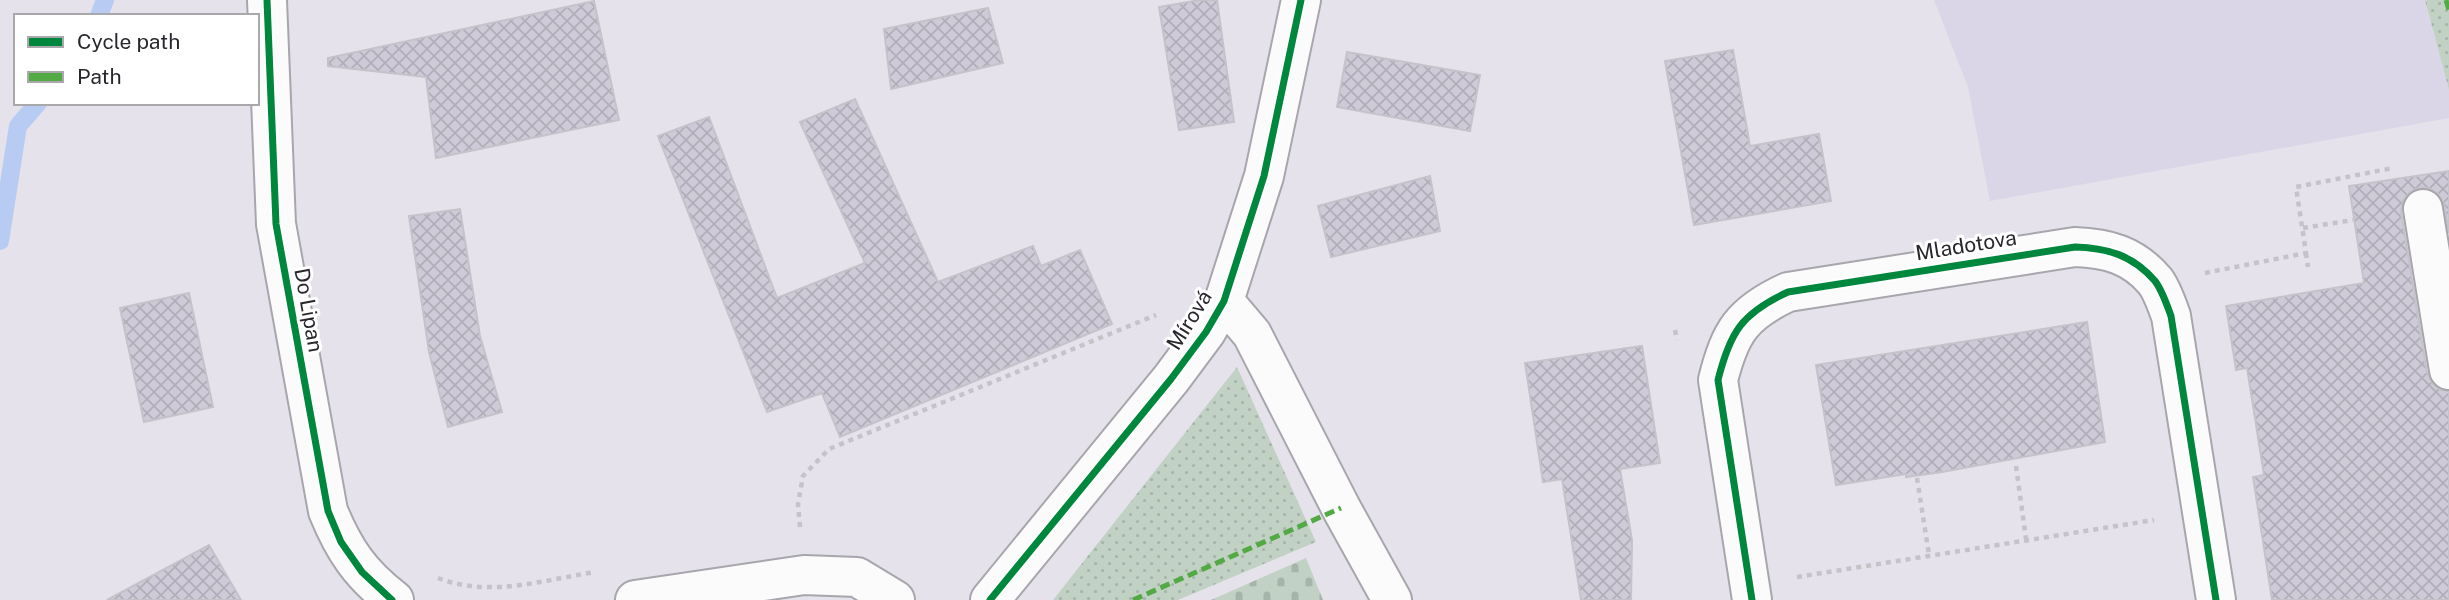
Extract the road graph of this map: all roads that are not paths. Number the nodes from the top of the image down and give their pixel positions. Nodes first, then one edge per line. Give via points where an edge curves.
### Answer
1 (267, 0) edge
2 (1301, 0) edge
3 (2423, 209) dead end
4 (1224, 301) junction
5 (2449, 370) edge
6 (1751, 593) edge
7 (393, 600) edge
8 (635, 600) edge
9 (894, 600) edge
10 (990, 600) edge
11 (1392, 600) edge
12 (2216, 600) edge

1 - 7 street, Do Lipan via 276,224 328,511 341,542 362,572
2 - 4 street, Mírová via 1264,176
3 - 5 street
4 - 10 street, Mírová via 1171,379
4 - 11 street via 1252,334
6 - 12 street, Mladotova via 1718,380 1726,348 1746,317 1788,292 2075,247 2102,248 2133,260 2156,282 2171,316
8 - 9 street via 804,575 857,577

